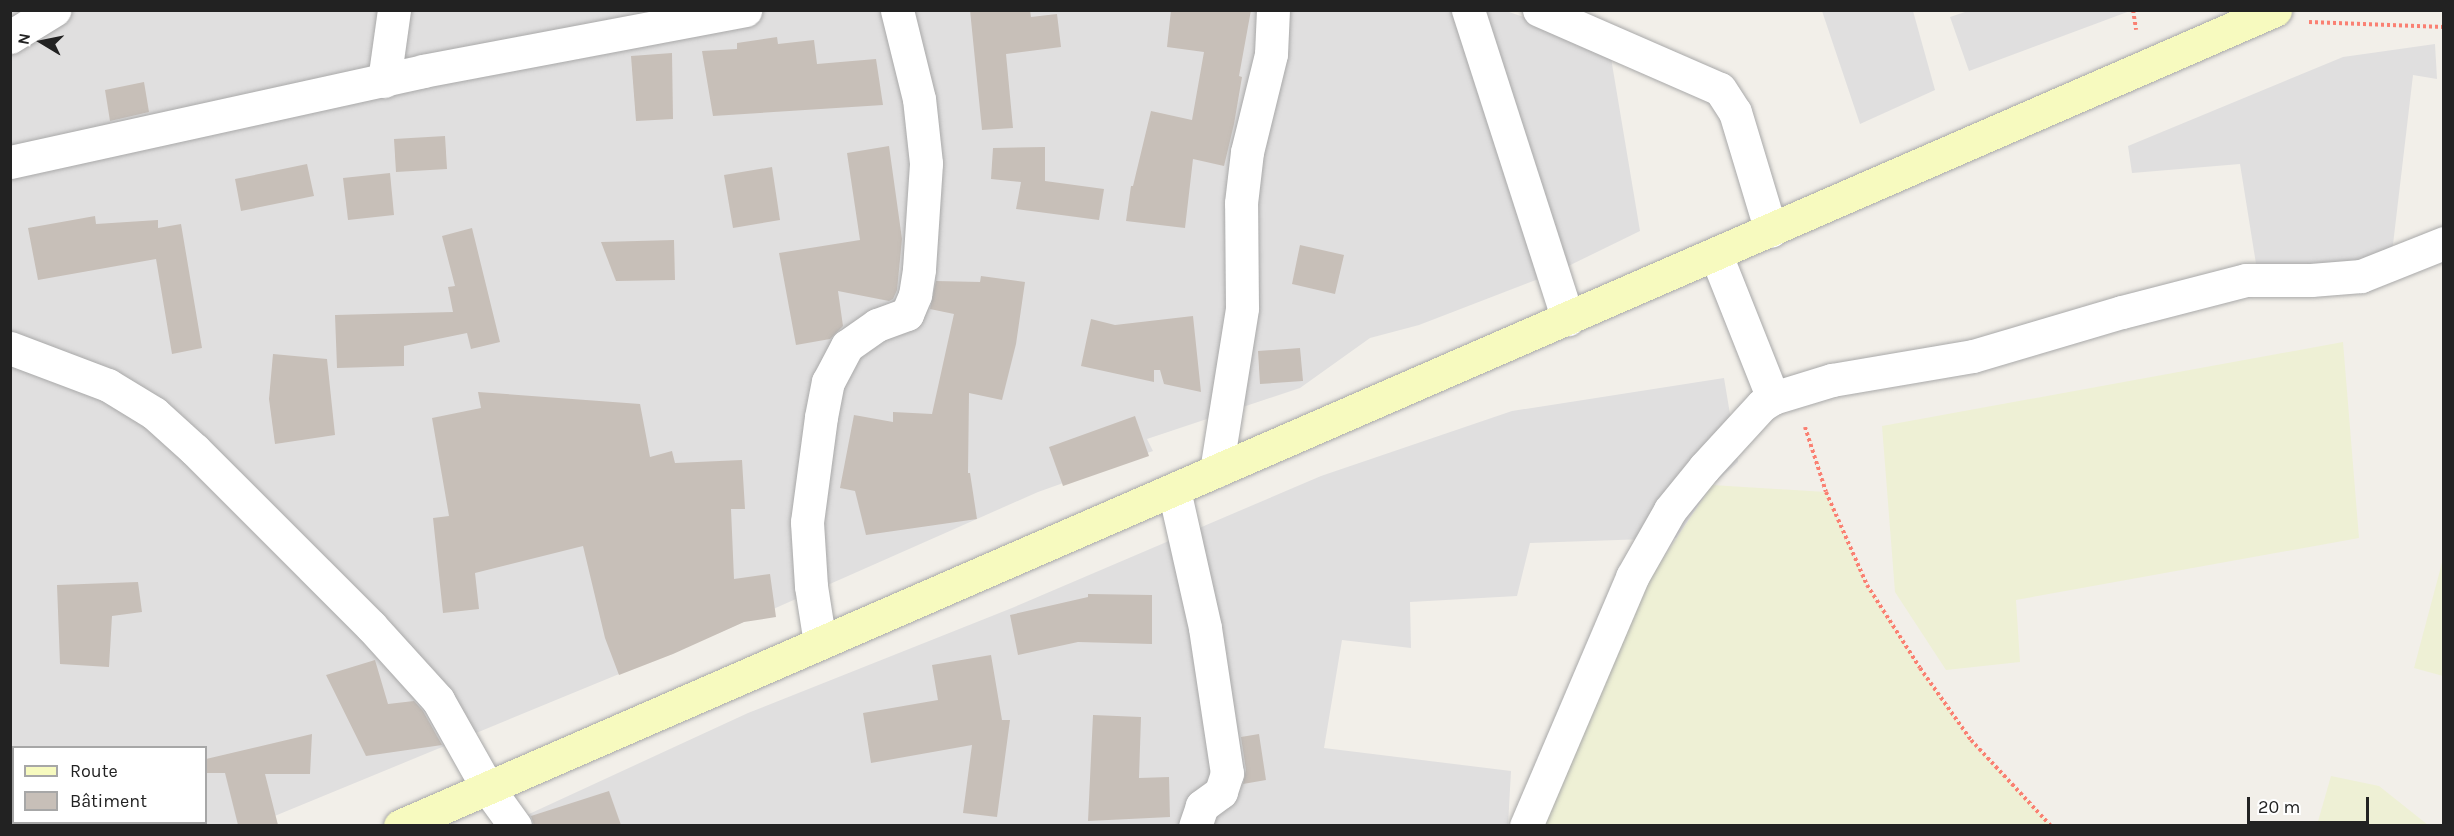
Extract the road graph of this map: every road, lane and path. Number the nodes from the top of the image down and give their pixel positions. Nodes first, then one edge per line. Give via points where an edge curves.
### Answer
1 (54, 10) edge
2 (394, 10) edge
3 (745, 10) edge
4 (897, 10) edge
5 (1273, 10) edge
6 (1468, 10) edge
7 (1539, 10) edge
8 (2264, 15) edge
9 (2444, 27) edge
10 (10, 37) edge
11 (384, 81) junction
12 (10, 162) edge
13 (1771, 231) junction
14 (2444, 243) edge
15 (1716, 255) junction
16 (1568, 319) junction
17 (10, 348) edge
18 (1782, 395) junction
19 (1216, 471) junction
20 (1174, 490) junction
21 (820, 643) junction
22 (487, 787) junction
23 (399, 825) edge
24 (515, 825) edge
25 (1195, 825) edge
26 (1526, 825) edge
27 (2051, 825) edge

1 - 10 street
2 - 11 street
3 - 11 street
4 - 21 street via 919,99 926,163 918,277 907,314 877,325 848,346 828,382 807,522
5 - 19 street via 1271,54 1247,152 1241,203 1242,308
6 - 16 street
7 - 13 street via 1720,89 1735,112
8 - 9 path
8 - 13 street
11 - 12 street
13 - 15 street
14 - 18 street via 2361,276 2246,280 1973,356 1832,380
15 - 16 street
15 - 18 street
16 - 19 street
17 - 22 street via 108,385 154,413 195,450 371,626 438,700
18 - 26 street via 1745,422 1670,510 1632,577
18 - 27 path via 1867,585 1971,740
19 - 20 street
20 - 21 street
20 - 25 street via 1205,628 1227,773 1221,792 1202,806
21 - 22 street
22 - 23 street
22 - 24 street

